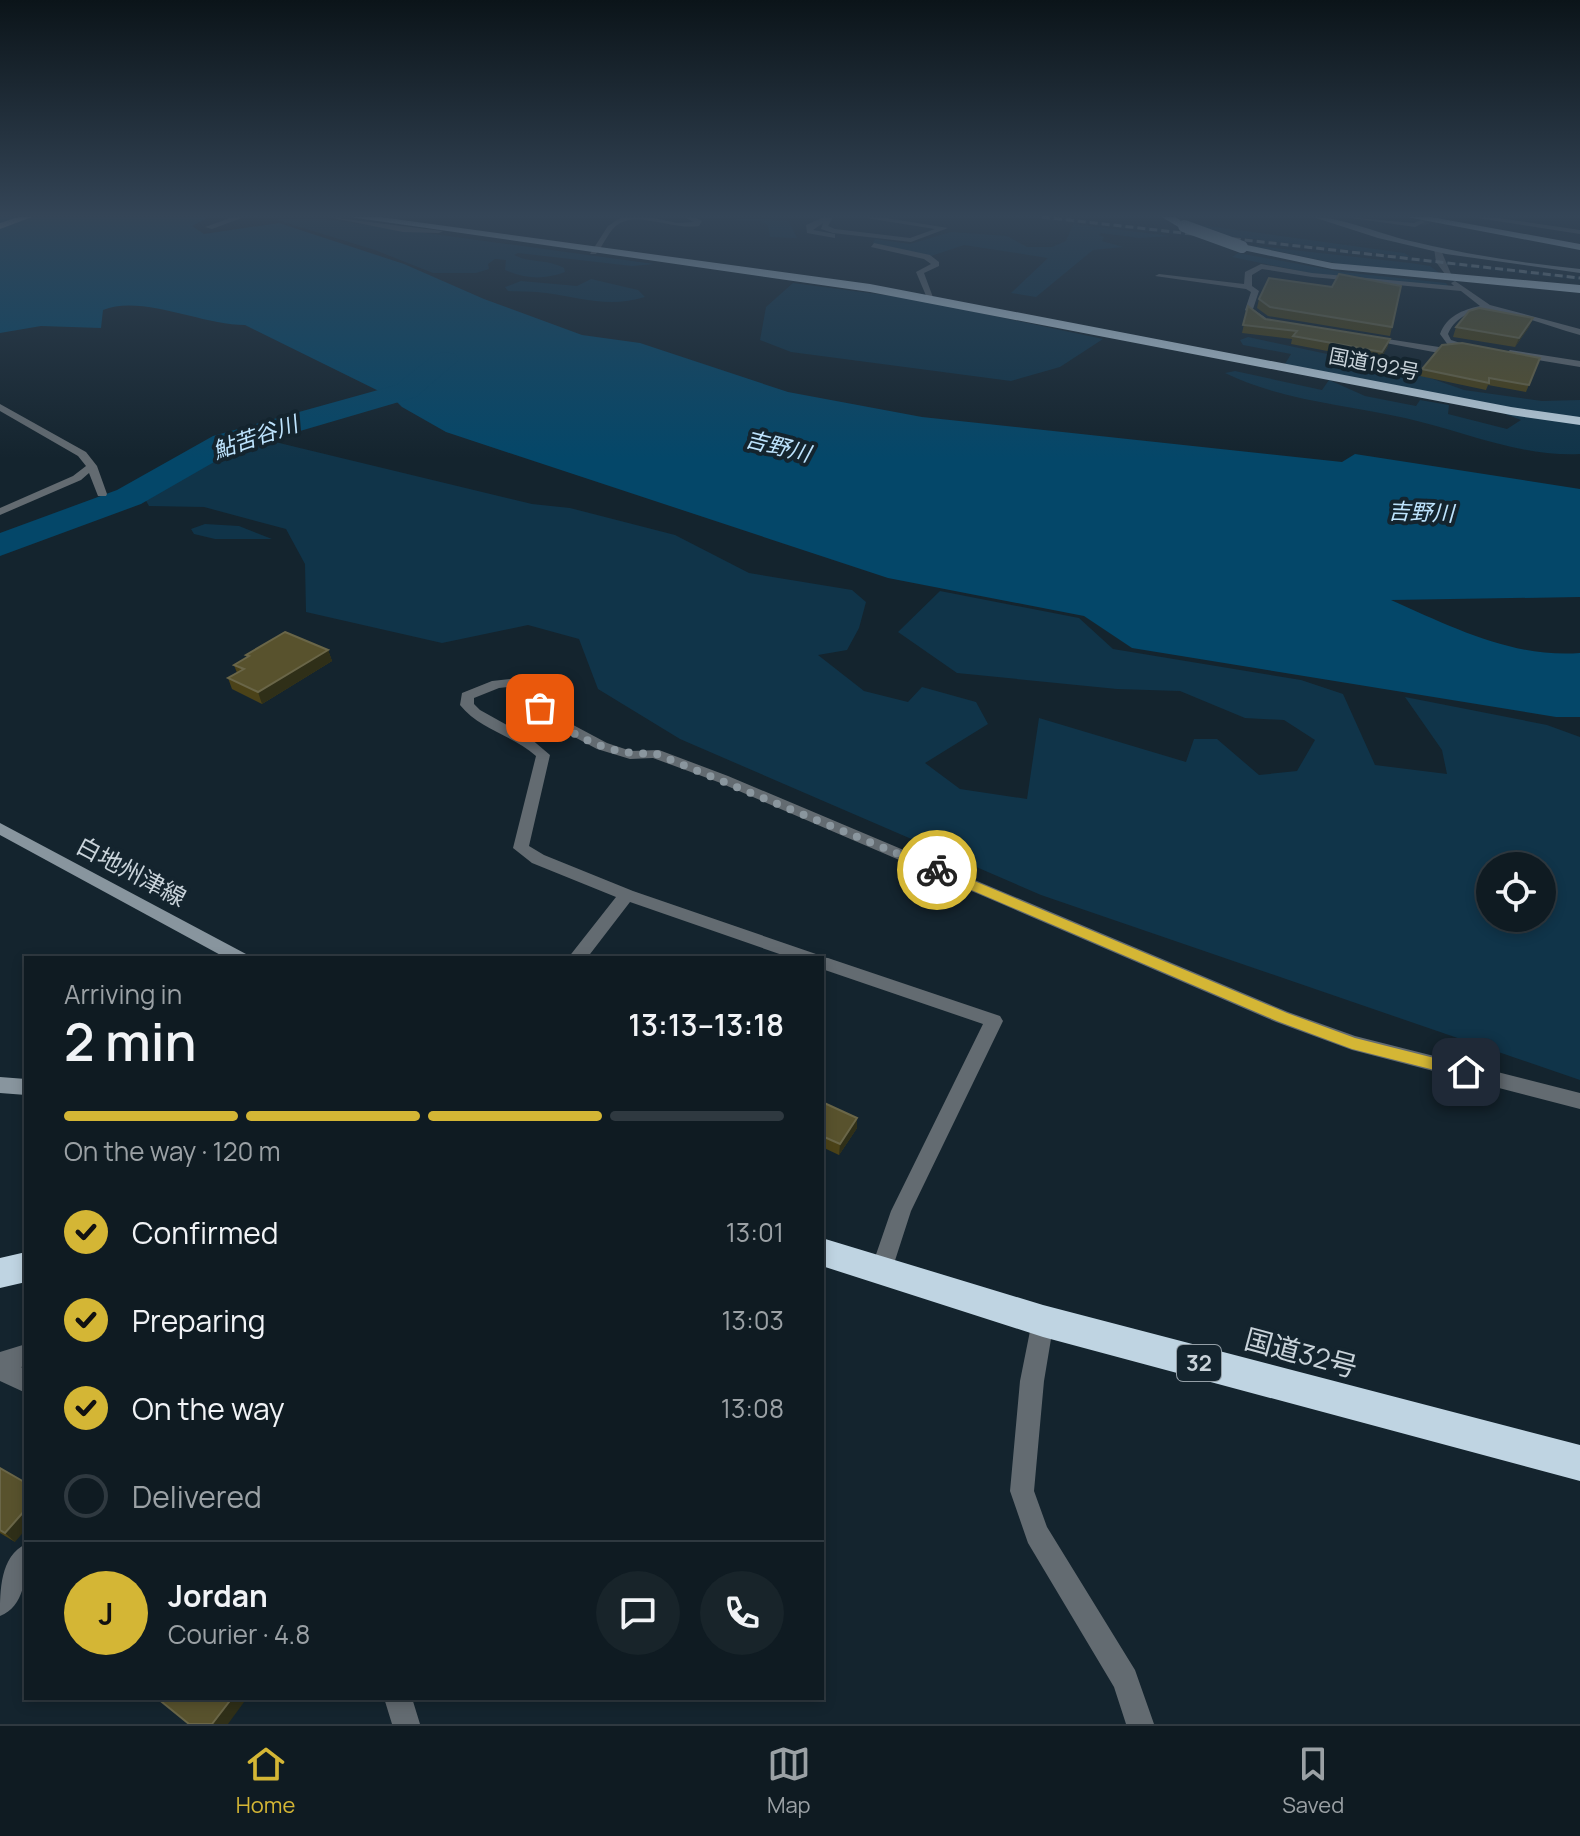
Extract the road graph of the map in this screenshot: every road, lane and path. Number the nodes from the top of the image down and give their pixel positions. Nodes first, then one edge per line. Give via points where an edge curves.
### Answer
1 (927, 297) edge
2 (1253, 297) edge
3 (1474, 297) edge
4 (931, 298) joint
5 (1487, 307) junction
6 (1279, 324) edge
7 (1580, 332) edge
8 (1352, 336) edge
9 (1457, 345) junction
10 (1473, 348) edge
11 (1503, 351) edge
12 (1580, 364) edge
13 (0, 407) edge
14 (1580, 421) edge
15 (92, 466) junction
16 (102, 494) dead end
17 (0, 512) edge
18 (0, 828) edge
19 (627, 895) junction
20 (236, 956) edge
21 (579, 956) edge
22 (804, 956) edge
23 (824, 963) edge
24 (1, 1086) edge
25 (24, 1087) edge
26 (1580, 1101) edge
27 (824, 1253) edge
28 (24, 1267) edge
29 (882, 1269) junction
30 (0, 1273) edge
31 (1043, 1321) junction
32 (24, 1356) edge
33 (0, 1366) edge
34 (24, 1381) edge
35 (1580, 1463) edge
36 (24, 1561) edge
37 (0, 1603) edge
38 (399, 1700) edge
39 (406, 1724) edge
40 (1140, 1724) edge

1 - 4 highway, 国道192号
2 - 6 street via 1249,310 1254,317
3 - 5 street
4 - 14 highway, 国道192号
5 - 7 street
5 - 9 street via 1466,311 1446,325 1444,334
8 - 9 street via 1439,350
9 - 10 street
11 - 12 street
13 - 15 street via 82,454
15 - 16 street
15 - 17 street via 77,478
18 - 20 street, 白地州津線
19 - 21 street
19 - 22 street
19 - 26 street via 521,848 543,755 531,741 474,715 467,696 510,683 526,690 555,721 602,746 630,755 654,753 723,779 1282,1017 1352,1043
23 - 29 street via 994,1021 901,1211
24 - 25 street
27 - 29 highway, 国道32号 / 32
28 - 30 highway
29 - 31 highway, 国道32号 / 32
31 - 35 highway, 国道32号 / 32
31 - 40 street via 1022,1491 1037,1534 1125,1680
32 - 33 street
33 - 34 street
36 - 37 street
38 - 39 street

